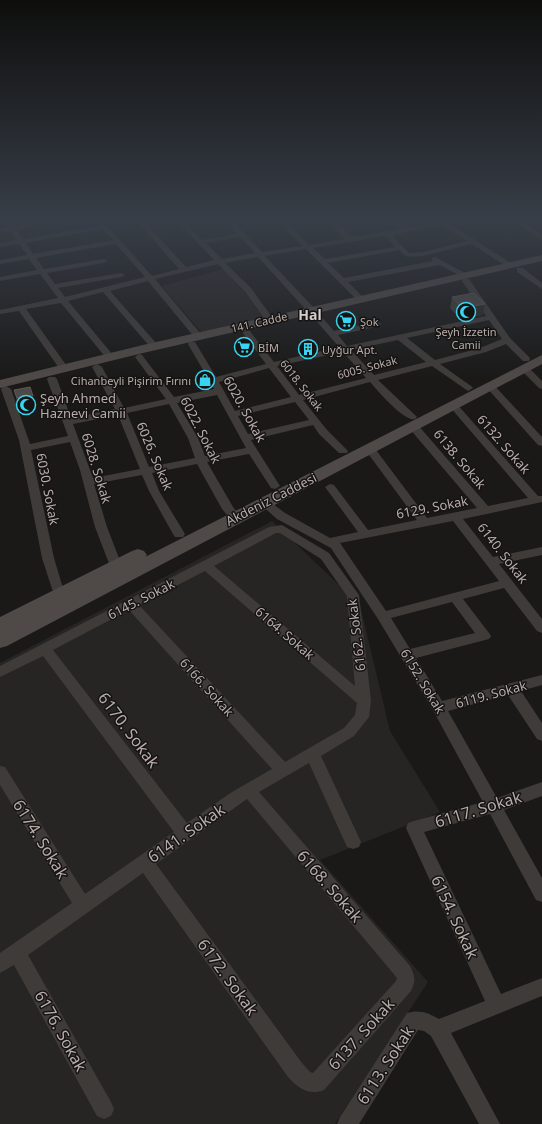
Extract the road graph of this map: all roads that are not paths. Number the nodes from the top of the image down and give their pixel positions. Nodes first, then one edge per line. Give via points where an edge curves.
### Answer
1 (33, 273) edge
2 (43, 273) edge
3 (147, 273) edge
4 (170, 273) edge
5 (232, 273) edge
6 (277, 273) edge
7 (334, 273) edge
8 (381, 273) edge
9 (459, 273) edge
10 (488, 273) edge
11 (523, 273) edge
12 (121, 275) dead end
13 (151, 278) junction
14 (466, 278) junction
15 (0, 279) edge
16 (342, 281) junction
17 (542, 287) edge
18 (53, 288) junction
19 (105, 290) junction
20 (62, 300) junction
21 (364, 301) junction
22 (22, 308) junction
23 (0, 312) edge
24 (314, 313) junction
25 (492, 317) junction
26 (270, 320) junction
27 (377, 324) dead end
28 (246, 332) junction
29 (333, 334) junction
30 (400, 337) junction
31 (195, 340) junction
32 (507, 340) junction
33 (154, 346) junction
34 (346, 349) junction
35 (542, 351) edge
36 (136, 354) junction
37 (112, 360) junction
38 (432, 362) junction
39 (531, 362) edge
40 (271, 366) junction
41 (97, 367) junction
42 (64, 369) junction
43 (52, 378) junction
44 (372, 378) junction
45 (214, 380) junction
46 (2, 385) edge
47 (490, 386) junction
48 (542, 386) edge
49 (468, 388) junction
50 (220, 391) junction
51 (296, 398) junction
52 (171, 401) junction
53 (452, 405) junction
54 (121, 411) junction
55 (232, 415) junction
56 (412, 421) junction
57 (68, 422) junction
58 (315, 422) junction
59 (74, 438) junction
60 (246, 438) junction
61 (542, 443) edge
62 (26, 448) junction
63 (369, 448) junction
64 (253, 450) junction
65 (343, 451) junction
66 (201, 460) junction
67 (146, 471) junction
68 (88, 482) junction
69 (275, 486) junction
70 (330, 486) dead end
71 (538, 500) edge
72 (265, 503) junction
73 (484, 510) junction
74 (232, 513) junction
75 (455, 516) junction
76 (424, 522) junction
77 (282, 529) joint
78 (179, 534) junction
79 (365, 534) junction
80 (328, 542) junction
81 (542, 551) edge
82 (490, 562) junction
83 (206, 565) junction
84 (116, 566) junction
85 (507, 583) junction
86 (59, 595) junction
87 (455, 597) junction
88 (131, 604) junction
89 (537, 613) edge
90 (383, 616) junction
91 (0, 625) edge
92 (542, 628) edge
93 (0, 641) edge
94 (45, 649) junction
95 (407, 655) junction
96 (0, 672) edge
97 (542, 680) edge
98 (511, 688) junction
99 (364, 701) junction
100 (439, 708) junction
101 (542, 735) edge
102 (312, 753) junction
103 (283, 770) junction
104 (0, 772) edge
105 (542, 789) edge
106 (248, 790) junction
107 (494, 806) junction
108 (414, 828) joint
109 (185, 834) junction
110 (354, 842) dead end
111 (145, 862) junction
112 (542, 894) edge
113 (83, 906) junction
114 (17, 953) junction
115 (0, 964) edge
116 (405, 985) joint
117 (541, 989) edge
118 (496, 1005) junction
119 (438, 1029) junction
120 (317, 1083) joint
121 (104, 1109) dead end
122 (347, 1124) edge
123 (490, 1124) edge

1 - 15 street
2 - 18 street
3 - 13 street, 6020. Sokak
4 - 13 street
5 - 26 street
6 - 24 street, 6138. Sokak
7 - 16 street
8 - 16 street
9 - 14 street
10 - 14 main road, 141. Cadde
11 - 17 street
12 - 18 street
13 - 19 street
13 - 31 street, 6020. Sokak
14 - 21 main road, 141. Cadde
14 - 25 street
16 - 21 street
18 - 20 street
19 - 20 street
19 - 33 street
20 - 22 street
20 - 37 street
21 - 24 main road, 141. Cadde
22 - 23 street
22 - 42 street
24 - 26 main road, 141. Cadde
24 - 28 main road, 141. Cadde
24 - 29 street, 6138. Sokak
25 - 30 street
25 - 32 street
26 - 31 main road, 141. Cadde
27 - 29 street
28 - 31 main road, 141. Cadde
28 - 40 street, 6018. Sokak
29 - 34 street, 6138. Sokak
30 - 34 street
30 - 38 street
31 - 33 main road, 141. Cadde
31 - 36 main road, 141. Cadde
31 - 45 street, 6020. Sokak
32 - 38 street, 6005. Sokak via 483,350
32 - 39 street
33 - 36 main road, 141. Cadde
34 - 40 street
34 - 44 street, 6138. Sokak
35 - 39 main road, Akdeniz Caddesi
36 - 37 main road, 141. Cadde
36 - 52 street, 6022. Sokak
37 - 41 main road, 141. Cadde
37 - 42 main road, 141. Cadde
38 - 44 street, 6005. Sokak
38 - 49 street
39 - 47 main road, Akdeniz Caddesi
39 - 48 street
39 - 49 main road, Akdeniz Caddesi
40 - 45 street
40 - 51 street, 6018. Sokak
41 - 43 main road, 141. Cadde
41 - 54 street, 6026. Sokak
42 - 46 main road, 141. Cadde
43 - 46 main road, 141. Cadde
43 - 57 street, 6028. Sokak
44 - 51 street, 6005. Sokak
44 - 56 street, 6138. Sokak
45 - 50 street, 6020. Sokak
46 - 62 street, 6030. Sokak
47 - 53 main road, Akdeniz Caddesi
47 - 61 street
49 - 56 main road, Akdeniz Caddesi
50 - 52 street
50 - 55 street, 6020. Sokak
51 - 55 street, 6005. Sokak
51 - 58 street, 6018. Sokak
52 - 54 street
52 - 66 street, 6022. Sokak via 193,438
53 - 56 main road, Akdeniz Caddesi
53 - 71 street, 6132. Sokak
54 - 57 street
54 - 67 street, 6026. Sokak
55 - 60 street, 6020. Sokak
56 - 63 main road, Akdeniz Caddesi
56 - 65 main road, Akdeniz Caddesi
56 - 73 street, 6138. Sokak
57 - 59 street, 6028. Sokak
58 - 60 street
58 - 65 street, 6018. Sokak
59 - 62 street
59 - 68 street, 6028. Sokak
60 - 64 street, 6020. Sokak
62 - 86 street, 6030. Sokak via 48,558
63 - 72 main road, Akdeniz Caddesi
63 - 76 street
64 - 66 street
64 - 69 street, 6020. Sokak
65 - 69 main road, Akdeniz Caddesi
66 - 67 street
66 - 74 street, 6022. Sokak
67 - 68 street
67 - 78 street, 6026. Sokak via 154,491
68 - 84 street, 6028. Sokak
69 - 74 main road, Akdeniz Caddesi
70 - 79 street
71 - 73 street, 6129. Sokak
72 - 74 main road, Akdeniz Caddesi
72 - 80 street, 6152. Sokak via 281,516
73 - 75 street, 6129. Sokak
74 - 78 main road, Akdeniz Caddesi
74 - 93 main road, Akdeniz Caddesi
75 - 76 street, 6129. Sokak
75 - 82 street, 6140. Sokak
76 - 79 street, 6129. Sokak
77 - 83 street, 6145. Sokak via 273,530
77 - 99 street, 6162. Sokak via 325,556 353,595
78 - 84 main road, Akdeniz Caddesi
79 - 80 street, 6129. Sokak
80 - 90 street, 6152. Sokak via 335,545
81 - 82 street
82 - 85 street, 6140. Sokak
83 - 88 street, 6145. Sokak
83 - 99 street, 6164. Sokak
84 - 86 main road, Akdeniz Caddesi
85 - 87 street
85 - 89 street, 6140. Sokak
86 - 91 main road, Akdeniz Caddesi
87 - 90 street
87 - 95 street via 484,636
88 - 94 street, 6145. Sokak
88 - 103 street, 6166. Sokak
89 - 92 street, 6140. Sokak
90 - 95 street, 6152. Sokak
94 - 96 street, 6145. Sokak
94 - 109 street, 6170. Sokak
95 - 100 street, 6152. Sokak
97 - 98 street, 6119. Sokak
98 - 100 street, 6119. Sokak
98 - 101 street
99 - 102 street, 6141. Sokak via 362,717 349,732
100 - 107 street, 6152. Sokak
102 - 103 street, 6141. Sokak
102 - 110 street
103 - 106 street, 6141. Sokak
104 - 113 street, 6174. Sokak
105 - 107 street, 6117. Sokak
106 - 109 street, 6141. Sokak
106 - 116 street, 6168. Sokak via 404,972
107 - 108 street, 6117. Sokak
107 - 112 street, 6152. Sokak
108 - 118 street, 6154. Sokak
109 - 111 street, 6141. Sokak
111 - 113 street, 6141. Sokak
111 - 120 street, 6172. Sokak via 295,1070 305,1081
113 - 114 street, 6141. Sokak
114 - 115 street, 6141. Sokak
114 - 121 street, 6176. Sokak
116 - 120 street, 6137. Sokak
117 - 118 street
118 - 119 street
119 - 122 street, 6113. Sokak via 427,1022 414,1020
119 - 123 street

